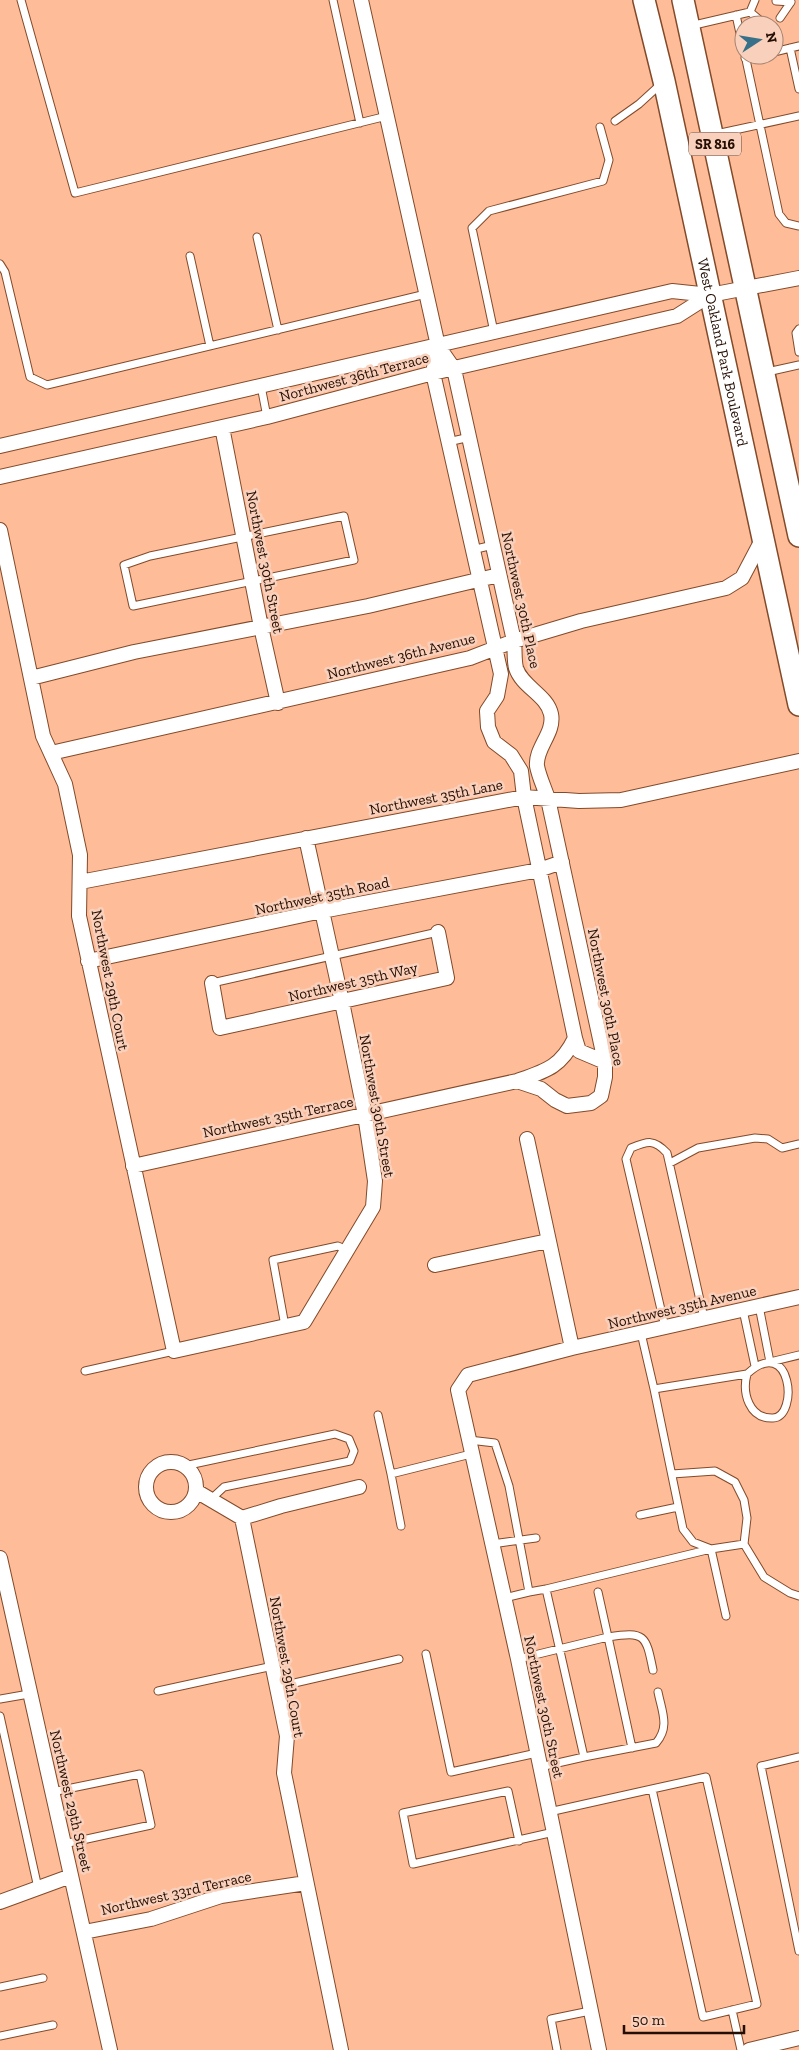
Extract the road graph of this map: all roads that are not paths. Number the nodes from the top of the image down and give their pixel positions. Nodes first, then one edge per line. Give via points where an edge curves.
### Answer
1 (20, 0) edge
2 (333, 0) edge
3 (361, 0) edge
4 (644, 0) edge
5 (683, 0) edge
6 (776, 1) edge
7 (793, 1) edge
8 (756, 2) edge
9 (778, 10) dead end
10 (750, 12) junction
11 (760, 13) dead end
12 (734, 15) edge
13 (736, 15) edge
14 (754, 15) edge
15 (782, 15) edge
16 (690, 26) junction
17 (799, 46) edge
18 (790, 48) junction
19 (784, 50) edge
20 (747, 65) edge
21 (664, 81) junction
22 (799, 89) edge
23 (387, 116) junction
24 (799, 116) edge
25 (615, 121) dead end
26 (360, 123) junction
27 (759, 125) junction
28 (600, 127) dead end
29 (713, 135) junction
30 (799, 226) edge
31 (257, 237) dead end
32 (190, 256) dead end
33 (0, 264) edge
34 (799, 278) edge
35 (747, 289) junction
36 (426, 294) junction
37 (710, 295) junction
38 (799, 329) edge
39 (278, 330) junction
40 (494, 333) junction
41 (210, 346) junction
42 (438, 346) junction
43 (799, 352) edge
44 (799, 365) edge
45 (454, 369) junction
46 (764, 372) junction
47 (433, 373) junction
48 (261, 386) junction
49 (267, 417) junction
50 (222, 427) junction
51 (470, 437) junction
52 (448, 442) junction
53 (0, 446) edge
54 (0, 477) edge
55 (0, 530) edge
56 (799, 536) edge
57 (244, 538) junction
58 (762, 540) junction
59 (493, 545) junction
60 (472, 550) junction
61 (500, 575) junction
62 (479, 580) junction
63 (253, 581) junction
64 (260, 628) junction
65 (514, 641) junction
66 (495, 648) junction
67 (31, 678) junction
68 (278, 703) junction
69 (799, 705) edge
70 (51, 753) junction
71 (799, 761) edge
72 (524, 797) junction
73 (548, 799) junction
74 (306, 838) junction
75 (562, 862) junction
76 (539, 870) junction
77 (80, 882) junction
78 (322, 911) junction
79 (438, 932) joint
80 (332, 956) junction
81 (88, 961) junction
82 (212, 983) joint
83 (342, 1002) junction
84 (575, 1038) junction
85 (605, 1062) junction
86 (517, 1081) junction
87 (365, 1115) junction
88 (527, 1139) dead end
89 (799, 1144) edge
90 (670, 1162) junction
91 (133, 1166) junction
92 (548, 1242) junction
93 (347, 1250) junction
94 (435, 1265) dead end
95 (799, 1297) edge
96 (759, 1306) junction
97 (743, 1310) junction
98 (704, 1318) junction
99 (285, 1326) junction
100 (665, 1327) junction
101 (641, 1333) junction
102 (572, 1348) junction
103 (174, 1351) junction
104 (799, 1355) edge
105 (770, 1362) junction
106 (755, 1366) junction
107 (85, 1371) dead end
108 (747, 1374) junction
109 (468, 1375) joint
110 (654, 1389) junction
111 (378, 1415) dead end
112 (469, 1440) junction
113 (472, 1454) junction
114 (184, 1466) junction
115 (391, 1474) junction
116 (672, 1474) junction
117 (359, 1486) dead end
118 (196, 1492) junction
119 (209, 1501) junction
120 (678, 1506) junction
121 (640, 1515) dead end
122 (242, 1518) junction
123 (401, 1526) dead end
124 (536, 1538) dead end
125 (519, 1541) junction
126 (492, 1544) junction
127 (744, 1544) junction
128 (711, 1549) junction
129 (0, 1558) edge
130 (546, 1589) junction
131 (529, 1592) junction
132 (598, 1592) dead end
133 (799, 1596) edge
134 (504, 1598) junction
135 (726, 1616) dead end
136 (608, 1637) junction
137 (560, 1650) junction
138 (426, 1654) dead end
139 (399, 1659) dead end
140 (518, 1659) junction
141 (273, 1666) junction
142 (653, 1670) dead end
143 (277, 1687) junction
144 (158, 1691) dead end
145 (658, 1692) dead end
146 (29, 1694) junction
147 (0, 1699) edge
148 (0, 1716) edge
149 (632, 1748) junction
150 (584, 1757) junction
151 (799, 1757) edge
152 (539, 1760) junction
153 (652, 1788) junction
154 (52, 1792) junction
155 (550, 1812) junction
156 (554, 1832) junction
157 (519, 1841) junction
158 (64, 1844) junction
159 (71, 1876) junction
160 (306, 1883) junction
161 (38, 1888) junction
162 (0, 1902) edge
163 (84, 1932) junction
164 (799, 1951) edge
165 (43, 1978) dead end
166 (0, 1987) edge
167 (732, 2010) junction
168 (590, 2011) junction
169 (53, 2025) dead end
170 (0, 2036) edge
171 (799, 2038) edge
172 (775, 2047) edge
173 (110, 2050) edge
174 (341, 2050) edge
175 (558, 2050) edge
176 (599, 2050) edge
177 (741, 2050) edge
178 (749, 2050) edge

1 - 26 lane via 75,193
2 - 26 lane
3 - 23 street
4 - 21 main road, West Oakland Park Boulevard / SR 816
5 - 16 main road, SR 816
6 - 7 lane
7 - 9 lane
7 - 15 lane
8 - 10 lane
10 - 11 lane
10 - 13 lane
10 - 14 lane
12 - 16 lane
16 - 29 main road, SR 816
17 - 18 lane
18 - 19 lane
18 - 22 lane
20 - 27 lane
21 - 25 lane
21 - 37 main road, West Oakland Park Boulevard / SR 816
23 - 26 lane
23 - 36 street
24 - 27 lane
27 - 29 lane
27 - 30 lane via 779,214 786,223
28 - 40 lane via 609,160 603,181 489,211 472,228
29 - 35 main road, SR 816
31 - 39 lane
32 - 41 lane
33 - 41 lane via 5,272 30,377 47,385
34 - 35 street, Northwest 36th Terrace
35 - 37 street, Northwest 36th Terrace
35 - 46 main road, SR 816
36 - 39 lane
36 - 42 street
37 - 40 street, Northwest 36th Terrace via 672,291
37 - 45 street, Northwest 36th Terrace via 677,316
37 - 58 main road, West Oakland Park Boulevard / SR 816
38 - 43 lane via 796,333
39 - 41 lane
40 - 42 street, Northwest 36th Terrace
42 - 45 street, Northwest 30th Place
42 - 47 street
42 - 48 street, Northwest 36th Terrace
44 - 46 lane
45 - 47 street, Northwest 36th Terrace
45 - 51 street, Northwest 30th Place
46 - 56 main road, SR 816
47 - 49 street, Northwest 36th Terrace
47 - 52 street
48 - 49 lane
48 - 53 street, Northwest 36th Terrace
49 - 50 street, Northwest 36th Terrace
50 - 54 street, Northwest 36th Terrace
50 - 57 street, Northwest 30th Street
51 - 52 lane
51 - 59 street, Northwest 30th Place
52 - 60 street
55 - 67 street, Northwest 29th Court
57 - 63 street, Northwest 30th Street
57 - 63 lane via 344,516 354,560
57 - 63 lane via 150,556 124,565 132,606
58 - 65 street, Northwest 36th Avenue via 742,578 726,588 580,621
58 - 69 main road, West Oakland Park Boulevard / SR 816
59 - 60 lane
59 - 61 street, Northwest 30th Place
60 - 62 street
61 - 62 street
61 - 65 street, Northwest 30th Place
62 - 64 street
62 - 66 street
63 - 64 street, Northwest 30th Street
64 - 67 street via 134,652
64 - 68 street, Northwest 30th Street
65 - 66 street, Northwest 36th Avenue
65 - 73 street, Northwest 30th Place via 516,668 522,681 547,704 552,714 551,728 537,765
66 - 68 street, Northwest 36th Avenue via 470,658
66 - 72 street via 501,674 497,696 487,711 488,727 494,742 511,754 521,771
67 - 70 street, Northwest 29th Court via 43,736
68 - 70 street, Northwest 36th Avenue
70 - 77 street, Northwest 29th Court via 65,784 80,855
71 - 73 street, Northwest 35th Lane via 621,800
72 - 73 street, Northwest 35th Lane
72 - 74 street, Northwest 35th Lane
72 - 76 street
73 - 75 street, Northwest 30th Place
74 - 77 street, Northwest 35th Lane
74 - 78 street, Northwest 30th Street
75 - 76 street, Northwest 35th Road
75 - 85 street, Northwest 30th Place
76 - 78 street, Northwest 35th Road
76 - 84 street
77 - 81 street, Northwest 29th Court via 78,916
78 - 80 street, Northwest 30th Street
78 - 81 street, Northwest 35th Road
79 - 80 lane
79 - 83 street, Northwest 35th Way via 447,978
80 - 82 lane
80 - 83 street, Northwest 30th Street
81 - 91 street, Northwest 29th Court
82 - 83 street, Northwest 35th Way via 220,1028
83 - 87 street, Northwest 30th Street
84 - 85 street via 579,1051
84 - 86 street via 568,1053 550,1069
85 - 86 street, Northwest 30th Place via 601,1096 591,1103 567,1106 541,1089
86 - 87 street, Northwest 35th Terrace
87 - 91 street, Northwest 35th Terrace
87 - 93 street, Northwest 30th Street via 376,1181 373,1207
88 - 92 street
89 - 90 lane via 782,1148 768,1138 755,1138 698,1148
90 - 98 lane
90 - 100 lane via 658,1144 644,1142 631,1148 626,1159
91 - 103 street, Northwest 29th Court
92 - 94 street
92 - 102 street
93 - 99 street, Northwest 30th Street via 304,1322
93 - 99 lane via 338,1246 273,1260
95 - 96 street, Northwest 35th Avenue
96 - 97 street, Northwest 35th Avenue
96 - 105 lane
97 - 98 street, Northwest 35th Avenue
97 - 106 lane
98 - 100 street, Northwest 35th Avenue
99 - 103 street, Northwest 30th Street
100 - 101 street, Northwest 35th Avenue
101 - 102 street, Northwest 35th Avenue
101 - 110 lane
102 - 109 street, Northwest 35th Avenue
103 - 107 lane
104 - 105 lane
105 - 106 lane
105 - 108 lane via 786,1368 792,1379 795,1393 793,1405 787,1413 776,1418 764,1418 753,1410 746,1398
106 - 108 lane
108 - 110 lane
109 - 112 street, Northwest 30th Street via 458,1390
110 - 116 lane
111 - 115 lane
112 - 113 street, Northwest 30th Street
112 - 125 lane via 496,1443 509,1486
113 - 115 lane
113 - 126 street, Northwest 30th Street
114 - 118 street via 192,1472
114 - 118 street via 175,1462 156,1466 146,1483 150,1502 157,1509 176,1512 186,1508
114 - 119 lane via 335,1434 349,1439 354,1451 350,1461 224,1487
115 - 123 lane
116 - 120 lane
116 - 127 lane via 715,1471 735,1482 744,1500 747,1518
117 - 122 street
118 - 119 street
119 - 122 street
120 - 121 lane
120 - 128 lane via 683,1530 694,1542
122 - 141 street, Northwest 29th Court
124 - 125 lane
125 - 126 lane
125 - 131 lane
126 - 134 street, Northwest 30th Street
127 - 128 lane
127 - 133 lane via 764,1577
128 - 130 lane
128 - 135 lane
129 - 146 street, Northwest 29th Street
130 - 131 lane
130 - 137 lane
131 - 134 lane
132 - 136 lane
134 - 140 street, Northwest 30th Street
136 - 137 lane
136 - 142 lane via 641,1636 648,1644
136 - 149 lane
137 - 140 lane
137 - 150 lane
138 - 152 lane via 451,1772
139 - 143 lane
140 - 152 street, Northwest 30th Street
141 - 143 street, Northwest 29th Court
141 - 144 lane
143 - 160 street, Northwest 29th Court via 287,1736 284,1773
145 - 149 lane via 665,1722 663,1735 656,1743
146 - 147 lane
146 - 154 street, Northwest 29th Street
148 - 161 lane
149 - 150 lane
150 - 152 lane
151 - 164 lane via 761,1766
152 - 155 street, Northwest 30th Street
153 - 155 lane
153 - 167 lane via 703,2017
153 - 167 lane via 706,1777 757,2004
154 - 158 street, Northwest 29th Street
154 - 158 lane via 140,1774 151,1825
155 - 156 street, Northwest 30th Street
156 - 157 lane
156 - 168 street, Northwest 30th Street
157 - 157 lane via 413,1864 403,1814 508,1791
158 - 159 street, Northwest 29th Street
159 - 161 street
159 - 163 street, Northwest 29th Street
160 - 163 street, Northwest 33rd Terrace via 221,1896 151,1919
160 - 174 street, Northwest 29th Court
161 - 162 street
163 - 173 street, Northwest 29th Street
165 - 166 lane
167 - 177 lane
168 - 175 lane via 551,2019
168 - 176 street, Northwest 30th Street
169 - 170 lane
171 - 172 street
172 - 178 street

